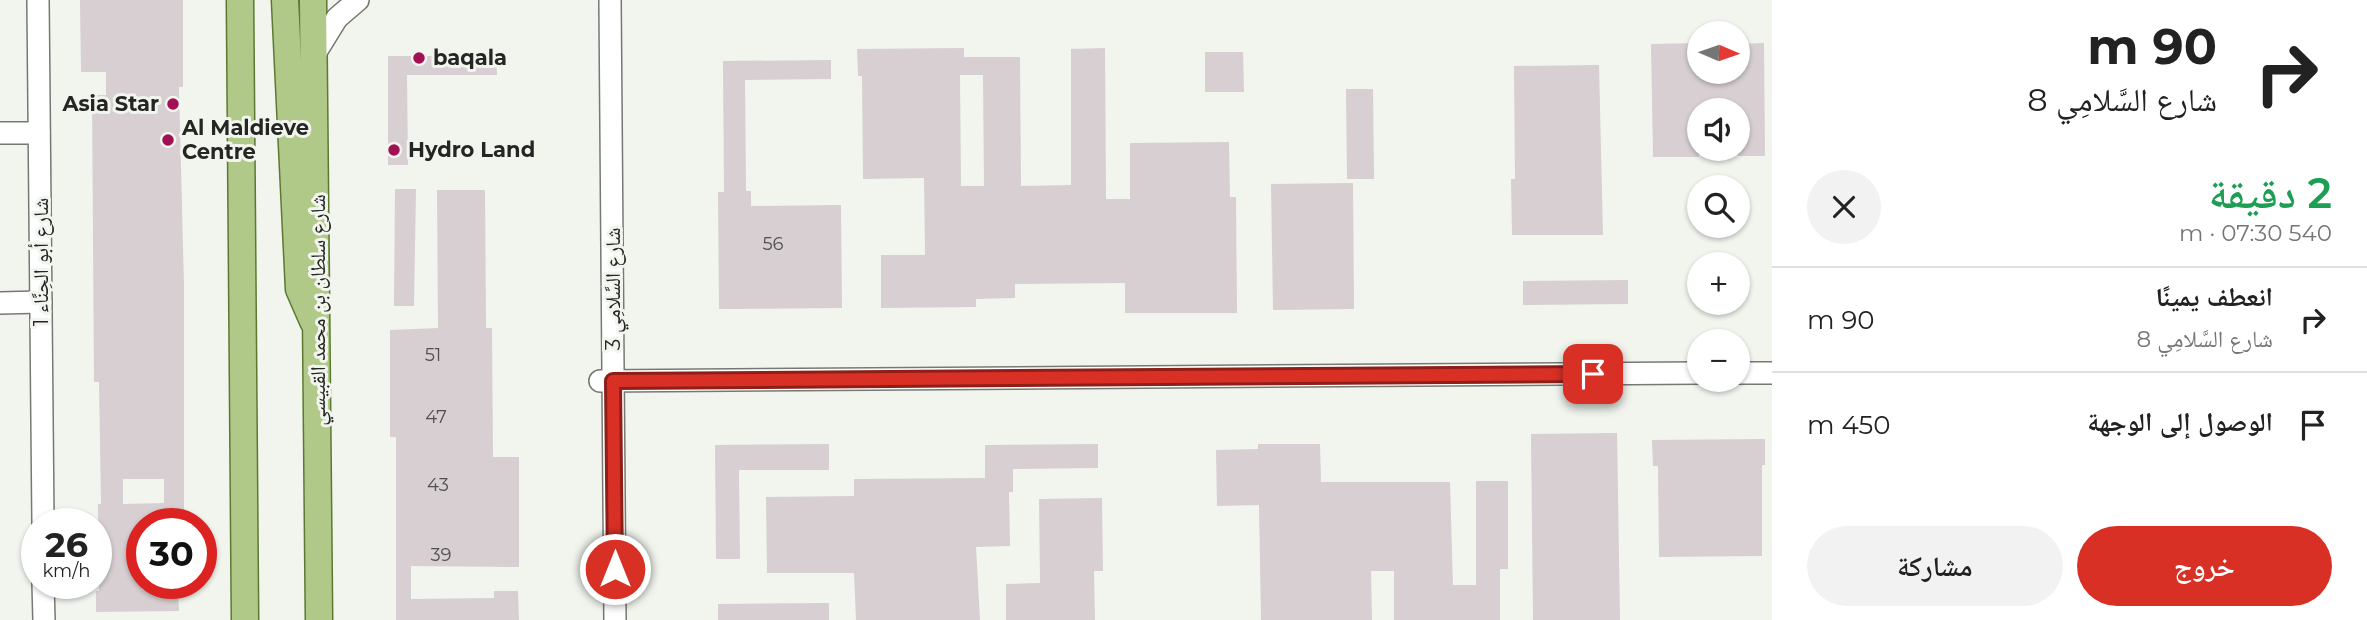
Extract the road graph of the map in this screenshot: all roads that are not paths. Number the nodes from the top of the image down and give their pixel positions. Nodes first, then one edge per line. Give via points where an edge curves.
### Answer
1 (38, 0) edge
2 (240, 0) edge
3 (285, 0) edge
4 (313, 0) edge
5 (358, 0) edge
6 (597, 0) edge
7 (610, 0) edge
8 (316, 52) junction
9 (0, 133) edge
10 (39, 133) junction
11 (41, 302) junction
12 (0, 303) edge
13 (318, 328) junction
14 (1687, 373) edge
15 (1750, 373) edge
16 (1772, 373) edge
17 (607, 381) junction
18 (43, 508) edge
19 (43, 599) edge
20 (44, 620) edge
21 (244, 620) edge
22 (319, 620) edge
23 (602, 620) edge
24 (615, 620) edge

1 - 10 street, شارع أبو الحِنَّاء 1
2 - 21 main road
3 - 13 main road via 299,289
4 - 8 main road, شارع سلطان بن محمد القبيسي
5 - 8 street via 337,18
6 - 17 street, شارع السَّلامِي 3
7 - 17 street, شارع السَّلامِي 3
8 - 13 main road, شارع سلطان بن محمد القبيسي
9 - 10 street
10 - 11 street, شارع أبو الحِنَّاء 1
11 - 12 street
11 - 18 street, شارع أبو الحِنَّاء 1
13 - 22 main road, شارع سلطان بن محمد القبيسي
14 - 17 street
15 - 16 street
17 - 23 street, شارع السَّلامِي 3
17 - 24 street, شارع السَّلامِي 3
19 - 20 street

